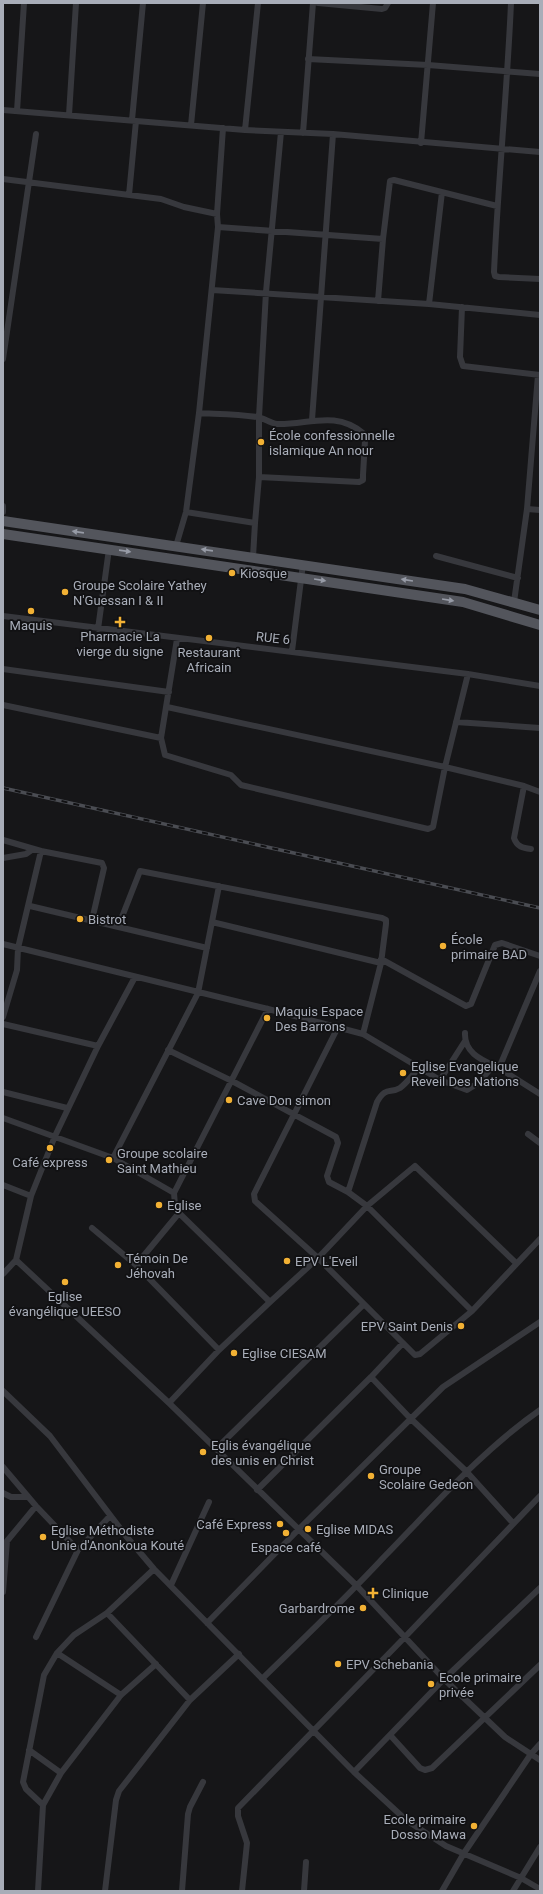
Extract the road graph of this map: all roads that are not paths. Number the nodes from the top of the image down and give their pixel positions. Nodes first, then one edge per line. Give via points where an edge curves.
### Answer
1 (24, 3) edge
2 (76, 3) edge
3 (143, 3) edge
4 (203, 3) edge
5 (258, 3) edge
6 (313, 3) edge
7 (318, 3) edge
8 (388, 3) edge
9 (433, 3) edge
10 (511, 3) edge
11 (308, 59) junction
12 (428, 65) junction
13 (508, 71) junction
14 (540, 74) edge
15 (3, 110) edge
16 (17, 111) junction
17 (69, 115) junction
18 (134, 121) junction
19 (191, 125) junction
20 (223, 128) junction
21 (245, 130) junction
22 (282, 132) junction
23 (303, 133) junction
24 (36, 134) dead end
25 (333, 134) junction
26 (421, 143) junction
27 (502, 149) junction
28 (540, 152) edge
29 (3, 179) edge
30 (29, 183) junction
31 (442, 192) junction
32 (129, 195) junction
33 (497, 206) junction
34 (217, 214) junction
35 (218, 226) junction
36 (272, 231) junction
37 (326, 234) junction
38 (383, 239) junction
39 (540, 278) edge
40 (212, 290) junction
41 (266, 292) junction
42 (321, 296) junction
43 (378, 301) junction
44 (430, 304) junction
45 (462, 307) junction
46 (540, 315) edge
47 (3, 359) edge
48 (539, 375) edge
49 (199, 413) junction
50 (259, 418) junction
51 (312, 420) junction
52 (259, 477) junction
53 (3, 506) edge
54 (527, 509) junction
55 (540, 510) edge
56 (3, 512) edge
57 (186, 512) junction
58 (3, 520) edge
59 (255, 523) junction
60 (3, 534) edge
61 (176, 546) junction
62 (109, 549) junction
63 (436, 556) dead end
64 (253, 557) junction
65 (303, 564) junction
66 (302, 577) junction
67 (518, 578) junction
68 (514, 602) junction
69 (540, 610) edge
70 (3, 616) edge
71 (540, 625) edge
72 (98, 629) junction
73 (177, 639) junction
74 (292, 651) junction
75 (3, 669) edge
76 (468, 674) junction
77 (540, 686) edge
78 (169, 692) junction
79 (3, 705) edge
80 (167, 706) junction
81 (456, 722) junction
82 (540, 728) edge
83 (161, 738) junction
84 (445, 767) junction
85 (524, 786) junction
86 (540, 792) edge
87 (3, 840) edge
88 (531, 848) dead end
89 (33, 849) junction
90 (41, 851) junction
91 (3, 858) edge
92 (219, 886) junction
93 (30, 906) junction
94 (92, 920) junction
95 (212, 922) junction
96 (118, 926) junction
97 (3, 944) edge
98 (18, 948) junction
99 (207, 948) junction
100 (540, 956) edge
101 (381, 961) junction
102 (540, 971) edge
103 (135, 977) junction
104 (198, 993) junction
105 (268, 1009) junction
106 (3, 1017) edge
107 (3, 1024) edge
108 (338, 1027) junction
109 (363, 1034) junction
110 (465, 1034) dead end
111 (465, 1041) junction
112 (98, 1046) junction
113 (168, 1050) junction
114 (496, 1066) junction
115 (420, 1067) junction
116 (440, 1080) junction
117 (232, 1081) junction
118 (3, 1092) edge
119 (540, 1094) edge
120 (67, 1108) junction
121 (293, 1115) junction
122 (3, 1118) edge
123 (528, 1134) dead end
124 (54, 1136) junction
125 (540, 1143) edge
126 (113, 1158) junction
127 (3, 1185) edge
128 (348, 1192) junction
129 (174, 1193) junction
130 (31, 1196) junction
131 (367, 1206) junction
132 (179, 1213) junction
133 (92, 1228) dead end
134 (540, 1239) edge
135 (318, 1258) junction
136 (16, 1260) junction
137 (516, 1263) junction
138 (136, 1265) junction
139 (3, 1274) edge
140 (270, 1302) junction
141 (364, 1304) junction
142 (472, 1311) junction
143 (540, 1322) edge
144 (403, 1343) junction
145 (219, 1350) junction
146 (371, 1378) junction
147 (3, 1391) edge
148 (169, 1403) junction
149 (540, 1410) edge
150 (410, 1418) junction
151 (216, 1449) junction
152 (3, 1467) edge
153 (466, 1471) junction
154 (257, 1490) junction
155 (3, 1493) edge
156 (540, 1496) edge
157 (28, 1497) junction
158 (209, 1502) dead end
159 (36, 1506) junction
160 (110, 1516) junction
161 (513, 1523) junction
162 (298, 1530) junction
163 (78, 1550) junction
164 (154, 1569) junction
165 (171, 1586) junction
166 (357, 1586) junction
167 (540, 1588) edge
168 (3, 1592) edge
169 (107, 1613) junction
170 (207, 1623) junction
171 (36, 1637) dead end
172 (404, 1638) junction
173 (57, 1653) junction
174 (238, 1654) junction
175 (156, 1664) junction
176 (540, 1665) edge
177 (262, 1679) junction
178 (444, 1679) junction
179 (121, 1695) junction
180 (190, 1700) junction
181 (485, 1717) junction
182 (313, 1730) junction
183 (390, 1735) junction
184 (540, 1744) edge
185 (29, 1750) junction
186 (531, 1754) junction
187 (540, 1760) edge
188 (354, 1772) junction
189 (61, 1773) junction
190 (203, 1782) dead end
191 (43, 1805) junction
192 (540, 1847) edge
193 (464, 1853) junction
194 (306, 1862) dead end
195 (520, 1878) junction
196 (540, 1889) edge
197 (38, 1891) edge
198 (105, 1891) edge
199 (182, 1891) edge
200 (242, 1891) edge
201 (304, 1891) edge
202 (442, 1891) edge
203 (513, 1891) edge

1 - 16 street
2 - 17 street
3 - 18 street
4 - 19 street
5 - 21 street
6 - 11 street
7 - 8 street via 382,9
9 - 12 street
10 - 13 street
11 - 12 street
11 - 23 street
12 - 13 street
12 - 26 street
13 - 14 street
13 - 27 street
15 - 16 street
16 - 17 street
17 - 18 street
18 - 19 street
18 - 32 street
19 - 20 street
20 - 21 street
20 - 34 street
21 - 22 street
22 - 23 street
22 - 36 street
23 - 25 street
24 - 30 street
25 - 26 street
25 - 37 street
26 - 27 street
27 - 28 street
27 - 33 street
29 - 30 street
30 - 32 street
30 - 47 street
31 - 33 street
31 - 38 street via 390,181
31 - 44 street
32 - 34 street via 161,199
33 - 39 street via 495,276
34 - 35 street
35 - 36 street
35 - 40 street
36 - 37 street
36 - 41 street
37 - 38 street
37 - 42 street
38 - 43 street
40 - 41 street
40 - 49 street
41 - 42 street
41 - 50 street
42 - 43 street
42 - 51 street
43 - 44 street
44 - 45 street
45 - 46 street
45 - 48 street via 460,357 463,366
48 - 54 street
49 - 50 street
49 - 57 street
50 - 51 street via 277,424
50 - 52 street
51 - 52 street via 350,424 363,433 363,480 359,482
52 - 59 street
53 - 56 street
54 - 55 street
54 - 67 street
57 - 59 street
57 - 61 street
61 -> 58 main road
59 - 64 street
60 - 62 main road
64 -> 61 main road
62 -> 66 main road
62 - 72 street
63 - 67 street
64 - 65 main road
65 - 66 street
68 -> 65 main road via 465,589
66 -> 71 main road via 463,602
66 - 74 street
67 - 68 street
68 - 69 main road
70 - 72 street, RUE 6
72 - 73 street, RUE 6
73 - 74 street, RUE 6
73 - 78 street
74 - 76 street, RUE 6
75 - 78 street
76 - 77 street, RUE 6
76 - 81 street
78 - 80 street
79 - 83 street
80 - 83 street
80 - 84 street
81 - 82 street
81 - 84 street
83 - 84 street via 165,756 231,775 241,785 428,829 433,827
84 - 85 street
85 - 86 street
85 - 88 street via 514,838 516,844 522,848
87 - 89 street
89 - 90 street
89 - 91 street via 26,854
90 - 93 street
90 - 94 street via 102,863 104,868
92 - 95 street
92 - 96 street via 140,871
92 - 101 street via 382,918 386,920 386,924
93 - 94 street
93 - 98 street
94 - 96 street
95 - 99 street
95 - 101 street
96 - 99 street
97 - 98 street
98 - 103 street
98 - 106 street via 17,970
99 - 104 street
100 - 101 street via 502,943 495,945 490,951 471,1004 466,1006
101 - 109 street
102 - 114 street
103 - 104 street
103 - 112 street
104 - 105 street
104 - 113 street
105 - 108 street
105 - 117 street
107 - 112 street
108 - 109 street
108 - 121 street
109 - 115 street
110 - 111 street
111 - 114 street via 472,1053
111 - 116 street
112 - 120 street
113 - 117 street
113 - 126 street
114 - 116 street via 467,1090
114 - 119 street
115 - 116 street
115 - 128 street via 399,1089 382,1094 377,1102
117 - 121 street
117 - 129 street
118 - 120 street
120 - 124 street
121 - 128 street via 338,1140 327,1179
121 - 135 street via 254,1198
122 - 124 street
123 - 125 street
124 - 126 street
124 - 130 street
126 - 129 street
127 - 130 street
128 - 131 street
129 - 132 street
130 - 136 street
131 - 135 street
131 - 137 street via 415,1166
131 - 142 street
132 - 138 street
132 - 140 street
133 - 138 street
134 - 137 street
135 - 140 street
135 - 141 street
136 - 139 street
136 - 148 street
137 - 142 street
138 - 145 street
140 - 145 street
141 - 144 street
141 - 151 street
142 - 144 street via 420,1354 415,1355
143 - 150 street via 449,1382
144 - 146 street
145 - 148 street
146 - 150 street
146 - 154 street
147 - 160 street via 50,1436
148 - 151 street
149 - 153 street
150 - 153 street
150 - 162 street
151 - 154 street
152 - 157 street
153 - 161 street
153 - 166 street
154 - 162 street
155 - 157 street via 11,1497
156 - 161 street
157 - 159 street
158 - 165 street
159 - 163 street
159 - 168 street via 7,1541
160 - 163 street
160 - 164 street
161 - 172 street
162 - 166 street
162 - 170 street
163 - 171 street
164 - 165 street
164 - 169 street
165 - 170 street
166 - 172 street
166 - 177 street
167 - 178 street
169 - 173 street via 74,1635
169 - 175 street
170 - 174 street
172 - 178 street
172 - 182 street
173 - 179 street
173 - 185 street via 44,1676
174 - 177 street
174 - 180 street
175 - 179 street
175 - 180 street
176 - 181 street
177 - 182 street
178 - 181 street
178 - 183 street
179 - 189 street
180 - 198 street via 116,1795
181 - 183 street via 438,1763 425,1770 420,1768
181 - 186 street via 505,1736
182 - 188 street
182 - 200 street via 238,1808 247,1843
183 - 188 street
184 - 186 street
185 - 189 street
185 - 191 street via 23,1785
186 - 187 street
186 - 193 street
188 - 193 street via 406,1820 429,1836
189 - 191 street
190 - 199 street via 188,1814
191 - 197 street
192 - 195 street
193 - 195 street
193 - 202 street
194 - 201 street
195 - 196 street
195 - 203 street

